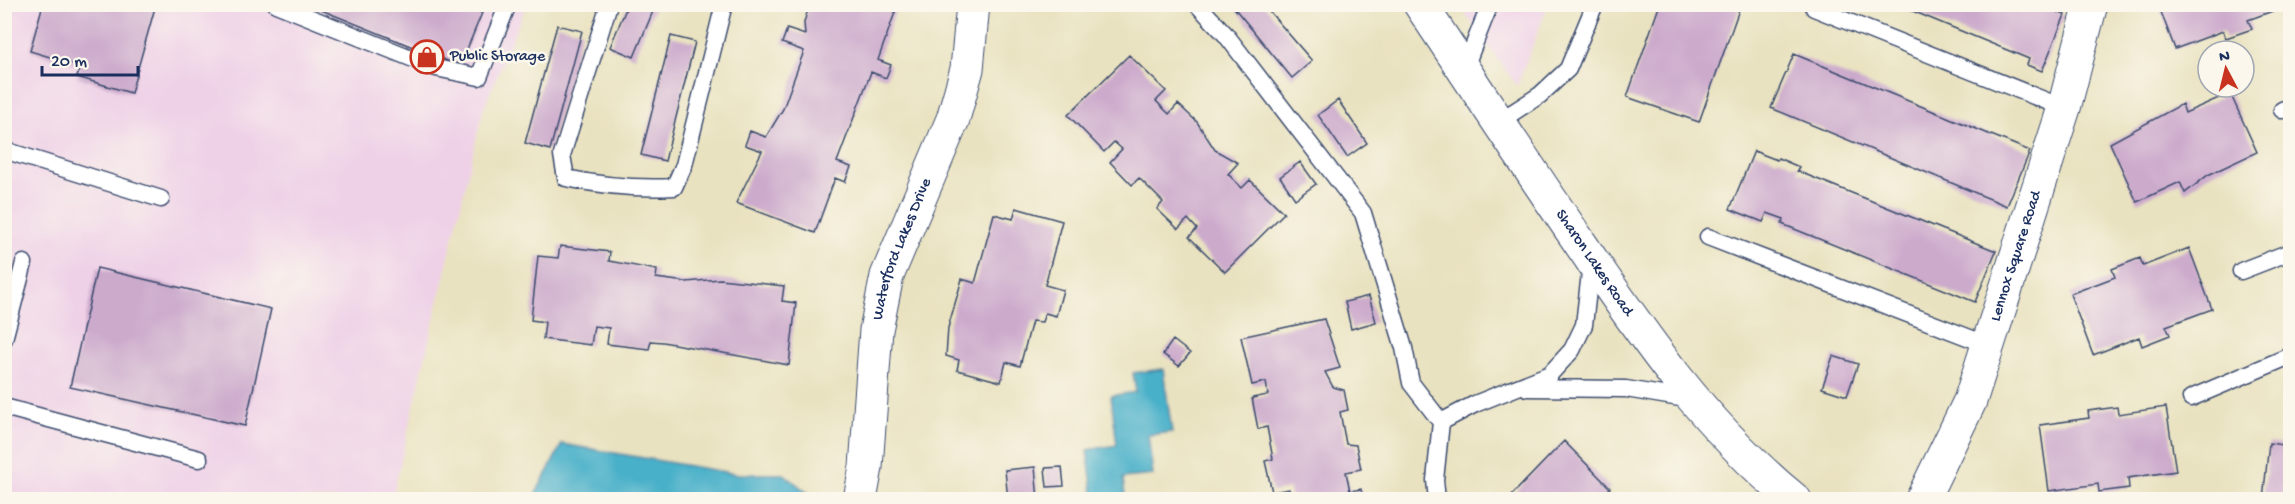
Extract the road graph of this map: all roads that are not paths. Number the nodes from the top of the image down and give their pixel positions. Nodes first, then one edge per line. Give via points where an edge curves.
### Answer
1 (276, 4) edge
2 (508, 4) edge
3 (609, 4) edge
4 (724, 4) edge
5 (973, 4) edge
6 (1197, 4) edge
7 (1420, 4) edge
8 (1490, 4) edge
9 (1594, 4) edge
10 (2091, 4) edge
11 (1814, 8) dead end
12 (1464, 70) junction
13 (2064, 108) junction
14 (1498, 123) junction
15 (4, 150) edge
16 (161, 199) dead end
17 (1708, 237) dead end
18 (2290, 252) edge
19 (1592, 261) junction
20 (24, 263) dead end
21 (2241, 272) dead end
22 (4, 339) edge
23 (1988, 345) junction
24 (2290, 356) edge
25 (1520, 388) junction
26 (2191, 398) dead end
27 (1694, 400) junction
28 (4, 407) edge
29 (1441, 422) junction
30 (199, 459) dead end
31 (860, 500) edge
32 (1437, 500) edge
33 (1795, 500) edge
34 (1922, 500) edge

1 - 2 lane via 436,68 479,77
3 - 4 lane via 562,155 566,178 636,189 674,187 684,165
5 - 31 street, Waterford Lakes Drive via 967,69 953,119 887,276 876,330
6 - 29 lane via 1226,35 1363,213 1411,383
7 - 12 street, Sharon Lakes Road
8 - 12 lane
9 - 14 lane via 1568,69 1540,95
10 - 13 street, Lennox Square Road
11 - 13 lane
12 - 14 street, Sharon Lakes Road
13 - 23 street, Lennox Square Road
14 - 19 street, Sharon Lakes Road
15 - 16 lane
17 - 23 lane
18 - 21 lane
19 - 25 lane via 1584,325 1572,350 1550,374
19 - 27 street, Sharon Lakes Road via 1652,349
20 - 22 lane
23 - 34 street, Lennox Square Road via 1970,401
24 - 26 lane
25 - 27 lane via 1626,389
25 - 29 lane via 1475,404
27 - 33 street, Sharon Lakes Road via 1760,471
28 - 30 lane
29 - 32 lane via 1435,480

